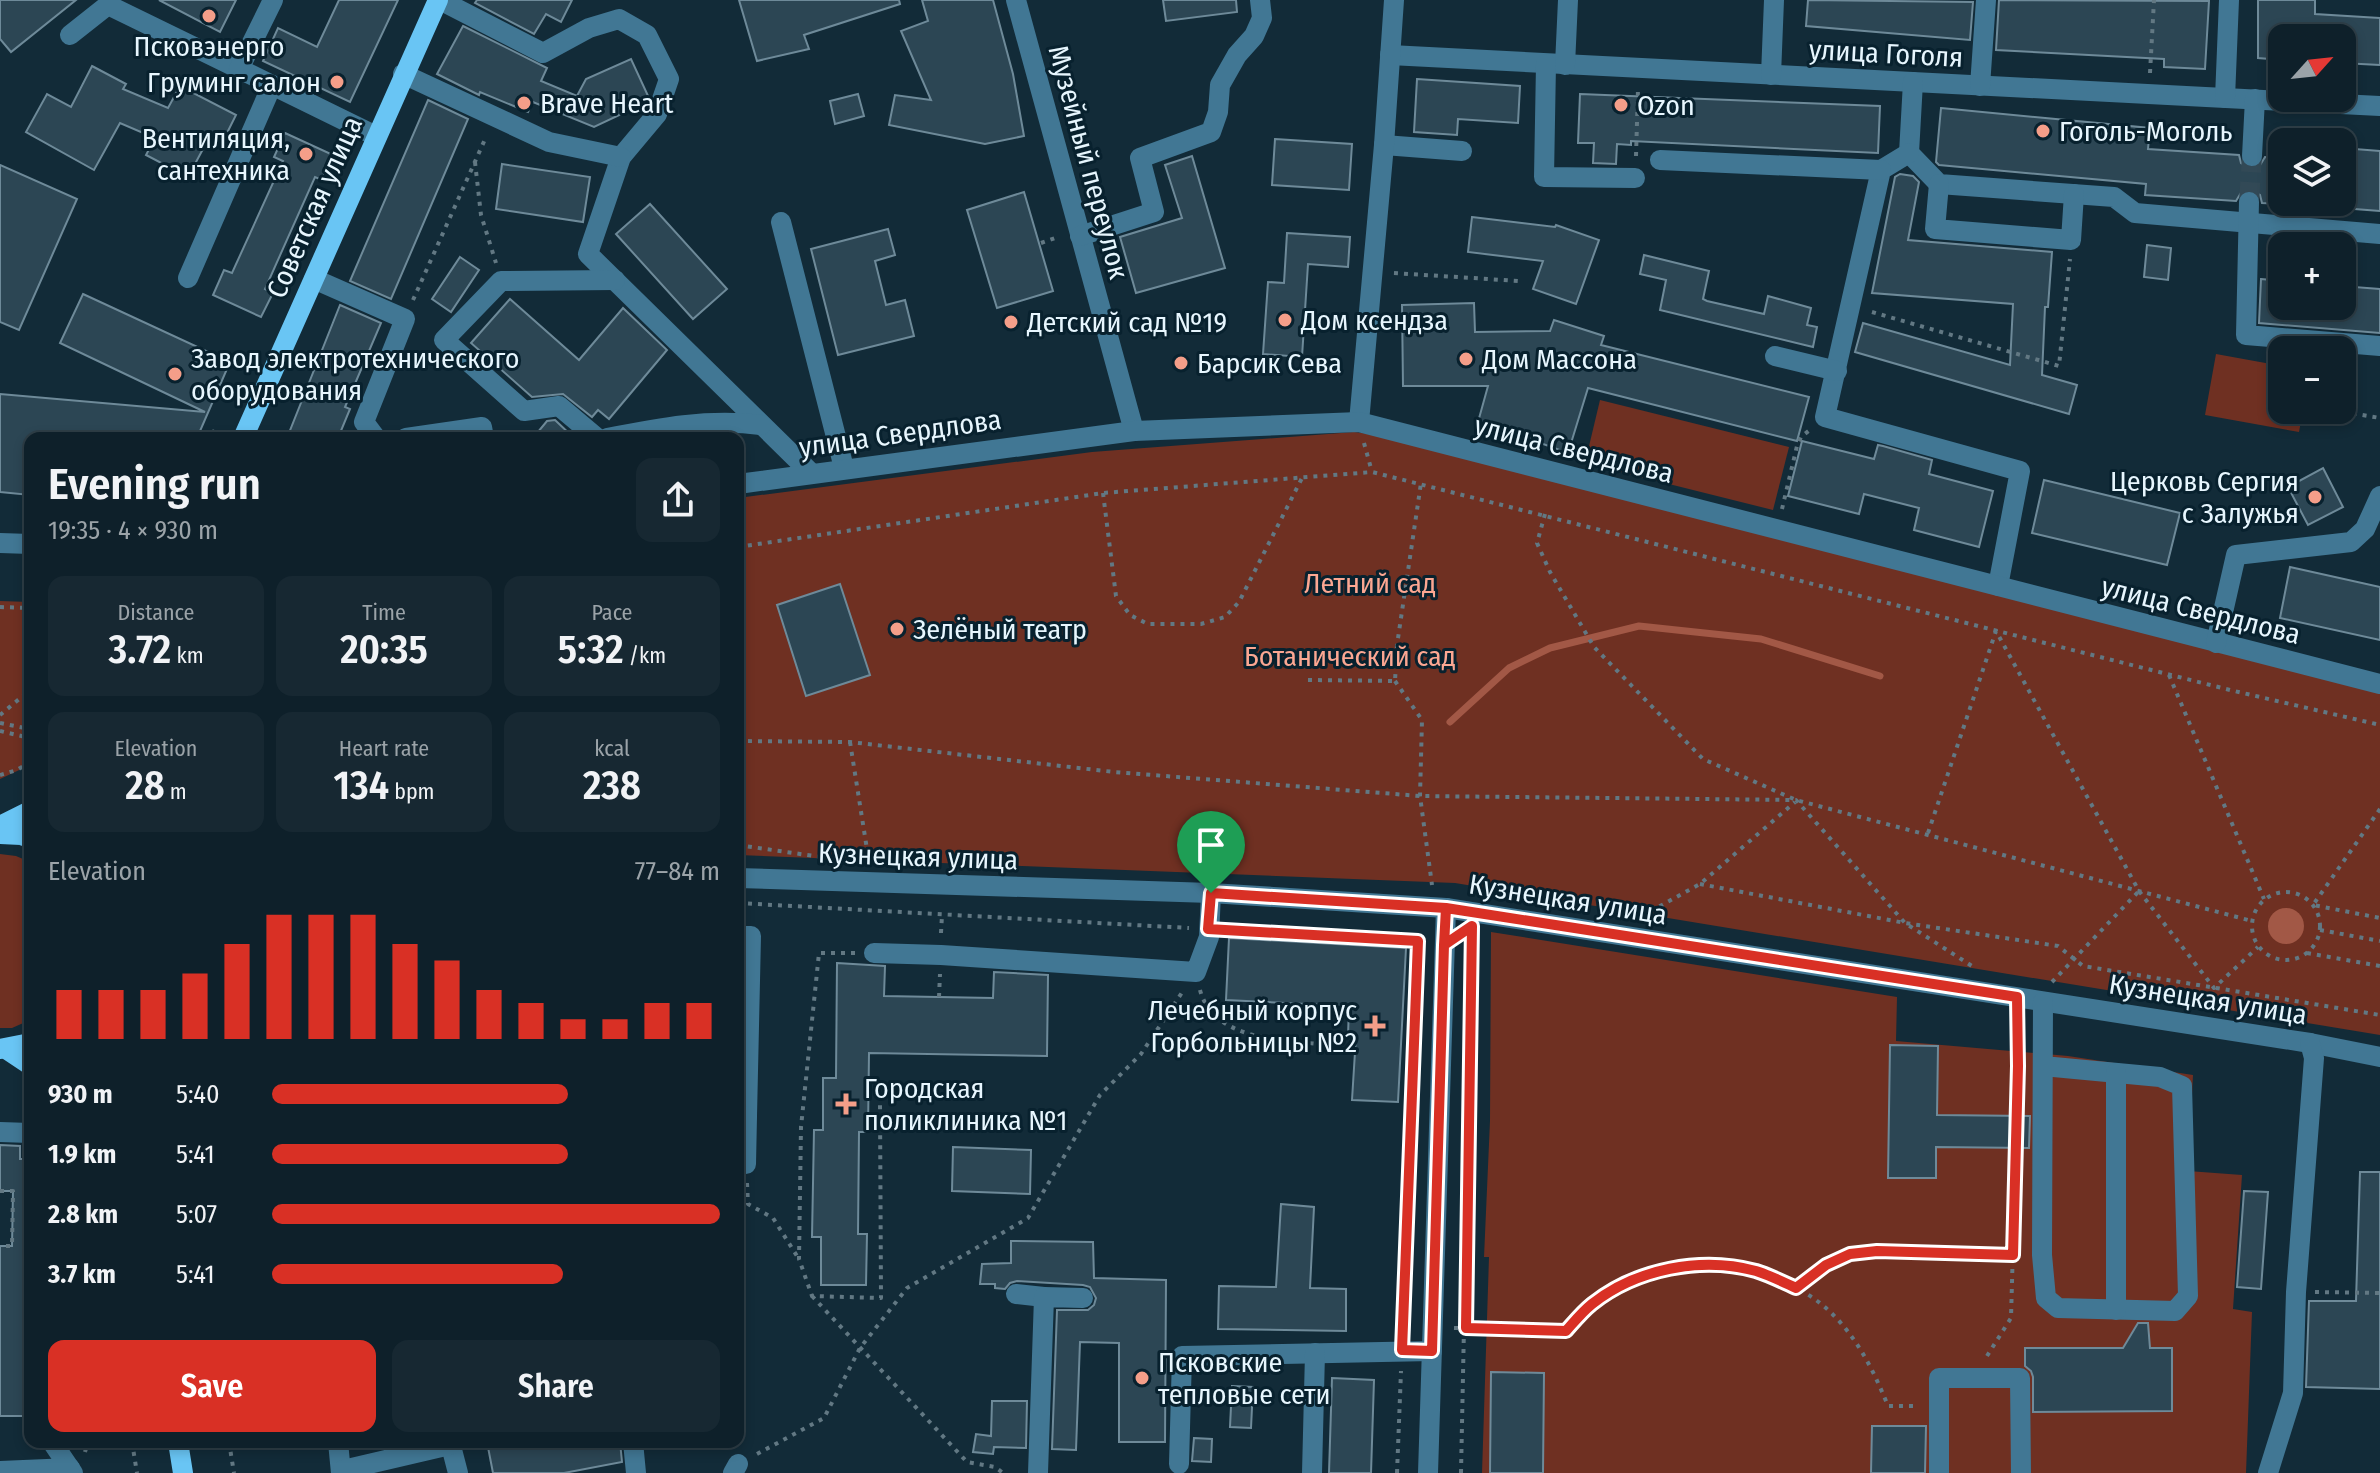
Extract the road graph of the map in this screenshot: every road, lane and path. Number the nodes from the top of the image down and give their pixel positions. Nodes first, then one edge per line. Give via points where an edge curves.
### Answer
1 (273, 0) edge
2 (439, 0) edge
3 (1016, 0) edge
4 (1260, 0) edge
5 (1394, 0) edge
6 (1568, 0) edge
7 (1774, 0) edge
8 (1986, 0) edge
9 (2154, 0) edge
10 (2229, 0) edge
11 (70, 35) dead end
12 (1390, 55) junction
13 (1556, 65) junction
14 (239, 69) junction
15 (403, 74) junction
16 (1771, 75) junction
17 (2149, 81) dead end
18 (1913, 82) junction
19 (1638, 84) dead end
20 (272, 85) junction
21 (1980, 86) junction
22 (2225, 98) junction
23 (2255, 99) junction
24 (2380, 106) edge
25 (496, 116) junction
26 (376, 136) junction
27 (1637, 139) dead end
28 (1384, 145) junction
29 (1462, 151) dead end
30 (1909, 153) junction
31 (2252, 156) tunnel mouth
32 (621, 157) junction
33 (1660, 160) dead end
34 (475, 162) junction
35 (1881, 170) junction
36 (1635, 178) dead end
37 (1939, 184) junction
38 (2074, 194) junction
39 (2249, 202) tunnel mouth
40 (781, 222) dead end
41 (2248, 223) junction
42 (2380, 234) edge
43 (1072, 235) junction
44 (2071, 240) junction
45 (1041, 243) dead end
46 (1388, 272) dead end
47 (188, 278) dead end
48 (314, 279) junction
49 (615, 280) junction
50 (501, 281) junction
51 (1519, 281) dead end
52 (1851, 306) junction
53 (405, 319) junction
54 (2380, 346) edge
55 (1775, 356) dead end
56 (1837, 371) junction
57 (2356, 414) edge
58 (1825, 417) junction
59 (2380, 418) edge
60 (1359, 422) junction
61 (761, 425) junction
62 (1134, 431) junction
63 (246, 432) edge
64 (372, 432) edge
65 (447, 432) edge
66 (483, 432) edge
67 (590, 432) edge
68 (643, 432) edge
69 (844, 468) junction
70 (811, 473) junction
71 (1302, 478) junction
72 (744, 483) edge
73 (1421, 483) junction
74 (1103, 493) junction
75 (2380, 496) edge
76 (1545, 514) junction
77 (1777, 530) junction
78 (0, 543) edge
79 (24, 544) edge
80 (744, 548) edge
81 (1998, 586) junction
82 (0, 607) edge
83 (24, 608) edge
84 (1996, 631) junction
85 (2216, 643) junction
86 (2169, 675) junction
87 (1308, 680) dead end
88 (1395, 681) junction
89 (2380, 684) edge
90 (24, 695) edge
91 (0, 715) edge
92 (0, 723) edge
93 (2380, 725) edge
94 (24, 728) edge
95 (0, 731) edge
96 (24, 737) edge
97 (744, 741) edge
98 (850, 742) junction
99 (24, 766) edge
100 (0, 775) edge
101 (1420, 796) junction
102 (1796, 800) junction
103 (2380, 809) edge
104 (24, 814) edge
105 (0, 826) edge
106 (1928, 833) junction
107 (0, 834) edge
108 (24, 836) edge
109 (869, 865) dead end
110 (744, 878) edge
111 (1700, 884) junction
112 (1432, 887) dead end
113 (2139, 891) junction
114 (1211, 893) junction
115 (2264, 899) junction
116 (744, 903) edge
117 (2313, 905) junction
118 (1446, 908) junction
119 (2380, 918) edge
120 (1635, 920) dead end
121 (2252, 921) junction
122 (1905, 923) junction
123 (1208, 929) junction
124 (2320, 930) junction
125 (744, 936) edge
126 (1418, 941) junction
127 (2380, 941) edge
128 (1444, 945) junction
129 (2258, 947) junction
130 (874, 953) joint
131 (2307, 953) junction
132 (2074, 959) junction
133 (2380, 966) edge
134 (1978, 971) dead end
135 (1196, 972) junction
136 (2214, 988) junction
137 (2044, 996) junction
138 (2017, 997) junction
139 (2380, 1015) edge
140 (2310, 1043) junction
141 (24, 1044) edge
142 (1319, 1044) dead end
143 (3, 1049) edge
144 (2380, 1057) edge
145 (24, 1061) edge
146 (2043, 1066) junction
147 (2116, 1073) junction
148 (744, 1076) edge
149 (880, 1104) dead end
150 (0, 1132) edge
151 (24, 1133) edge
152 (744, 1177) edge
153 (0, 1191) edge
154 (0, 1246) edge
155 (2013, 1255) junction
156 (799, 1259) junction
157 (1796, 1288) junction
158 (2296, 1292) junction
159 (2380, 1293) edge
160 (1016, 1294) dead end
161 (812, 1296) junction
162 (1044, 1297) junction
163 (1083, 1298) dead end
164 (2116, 1310) junction
165 (1466, 1328) junction
166 (860, 1348) junction
167 (1402, 1350) junction
168 (1432, 1351) junction
169 (1315, 1353) junction
170 (1973, 1378) junction
171 (1939, 1407) junction
172 (56, 1448) edge
173 (133, 1448) edge
174 (179, 1448) edge
175 (230, 1448) edge
176 (339, 1448) edge
177 (434, 1448) edge
178 (451, 1448) edge
179 (634, 1448) edge
180 (1179, 1464) dead end
181 (366, 1469) edge
182 (736, 1469) edge
183 (0, 1471) edge
184 (71, 1471) edge
185 (342, 1471) edge
186 (137, 1473) edge
187 (183, 1473) edge
188 (234, 1473) edge
189 (458, 1473) edge
190 (636, 1473) edge
191 (1003, 1473) edge
192 (1038, 1473) edge
193 (1312, 1473) edge
194 (1397, 1473) edge
195 (1428, 1473) edge
196 (1461, 1473) edge
197 (1939, 1473) edge
198 (2021, 1473) edge
199 (2268, 1473) edge

1 - 14 street
2 - 15 main road, Советская улица
2 - 32 street via 543,53 589,28 619,19 647,35 669,79 657,114
3 - 43 street, Музейный переулок
4 - 43 street via 1262,18 1220,85 1211,132 1140,158 1154,212
5 - 12 street
6 - 13 street
7 - 16 street
8 - 21 street
9 - 17 path
10 - 22 street
11 - 14 street via 108,5
12 - 13 street, улица Гоголя
12 - 28 street
13 - 16 street, улица Гоголя
13 - 36 street via 1544,177
14 - 20 street
15 - 25 street
15 - 26 main road, Советская улица
16 - 18 street, улица Гоголя
18 - 21 street, улица Гоголя
18 - 30 street
19 - 27 path
20 - 26 street
20 - 47 street
21 - 22 street, улица Гоголя
22 - 23 street, улица Гоголя
23 - 24 street, улица Гоголя
23 - 31 street
25 - 32 street via 549,142
25 - 34 path
26 - 48 main road, Советская улица
28 - 29 street
28 - 60 street
30 - 35 street
30 - 37 street
32 - 49 street via 588,254
33 - 35 street
34 - 50 path via 481,215
34 - 53 path
35 - 52 street
37 - 38 street
37 - 44 street via 1935,229
38 - 41 street via 2114,197 2135,213
38 - 44 street
39 - 41 street
40 - 69 street
41 - 42 street
41 - 54 street via 2246,335
43 - 45 path
43 - 62 street, Музейный переулок
44 - 52 path via 2059,366
46 - 51 path
48 - 53 street
48 - 63 main road, Советская улица
49 - 50 street
49 - 61 street
50 - 67 street via 444,340 524,411 559,406
52 - 56 street
53 - 64 street via 364,422
55 - 56 street
56 - 58 street
57 - 59 path
58 - 77 path via 1797,446
58 - 81 street via 2020,471
60 - 62 street, улица Свердлова
60 - 77 street, улица Свердлова
61 - 68 street via 703,422
61 - 70 street
62 - 69 street, улица Свердлова
65 - 66 street via 482,427
69 - 70 street, улица Свердлова
70 - 72 street, улица Свердлова
71 - 73 path via 1372,472
71 - 74 path
71 - 74 path via 1239,602 1225,617 1201,624 1148,624 1130,615 1116,596
73 - 76 path
73 - 88 path
74 - 80 path
75 - 85 street via 2365,529 2351,542 2236,555
76 - 84 path
76 - 102 path via 1537,543 1594,647 1703,759
77 - 81 street, улица Свердлова
78 - 79 street
81 - 85 street, улица Свердлова
82 - 83 path
84 - 86 path
84 - 106 path
84 - 113 path
85 - 89 street, улица Свердлова
86 - 93 path
86 - 115 path
87 - 88 path
88 - 101 path via 1422,720
90 - 91 path
92 - 94 path
95 - 96 path
97 - 98 path
98 - 101 path via 1114,772
98 - 109 path
99 - 100 path
101 - 102 path
101 - 112 path
102 - 106 path
102 - 111 path
102 - 122 path
103 - 117 path
104 - 105 main road
106 - 113 path
107 - 108 main road
110 - 114 street, Кузнецкая улица
111 - 120 path
111 - 122 path
113 - 121 path
113 - 132 path
113 - 136 path
114 - 118 street, Кузнецкая улица
114 - 123 street
115 - 117 path via 2290,891
115 - 121 path
116 - 123 path
117 - 119 path
117 - 124 path
118 - 128 street
118 - 138 street, Кузнецкая улица
121 - 129 path
122 - 132 path via 2058,946
122 - 134 path
123 - 126 path
123 - 135 street
124 - 127 path
124 - 131 path
125 - 148 street via 751,936
126 - 128 path
126 - 167 path
128 - 165 path via 1472,926
128 - 168 street
129 - 131 path via 2281,960
129 - 136 path
130 - 135 street
130 - 156 path via 819,953 801,1127
131 - 133 path
132 - 136 path via 2083,966
132 - 137 path
135 - 142 path via 1202,996 1224,1021 1257,1038
135 - 166 path via 1141,1054 1100,1095 1028,1218 907,1288
136 - 139 path
137 - 138 street, Кузнецкая улица
137 - 140 street, Кузнецкая улица
137 - 146 street
138 - 155 path
140 - 144 street, Кузнецкая улица
140 - 158 street via 2314,1058
141 - 143 main road
143 - 145 main road
146 - 147 street
146 - 164 street via 2046,1298 2058,1308
147 - 164 street
147 - 164 street via 2160,1077 2182,1086 2188,1296 2175,1311
149 - 161 path via 881,1298
150 - 151 street
152 - 156 path via 748,1204 773,1218
153 - 154 path via 13,1191 12,1246
155 - 157 path via 1850,1254
155 - 170 path via 2011,1318
156 - 161 path
157 - 165 path via 1755,1271 1670,1268 1629,1281 1592,1304 1566,1331
157 - 171 path via 1851,1335 1872,1366 1888,1406
158 - 159 path
158 - 199 street via 2293,1393
160 - 162 street
161 - 166 path
162 - 163 street
162 - 192 street
165 - 196 path
166 - 182 path via 824,1418
166 - 191 path via 967,1462
167 - 168 street
167 - 169 street
167 - 194 path
168 - 195 street
169 - 180 street via 1182,1356
169 - 193 street
170 - 171 street via 1939,1378
170 - 198 street via 2020,1378
171 - 197 street
172 - 184 street
173 - 186 path
174 - 187 main road
175 - 188 path
176 - 185 street
177 - 181 street
178 - 189 street
179 - 190 street
181 - 185 street
183 - 184 street

